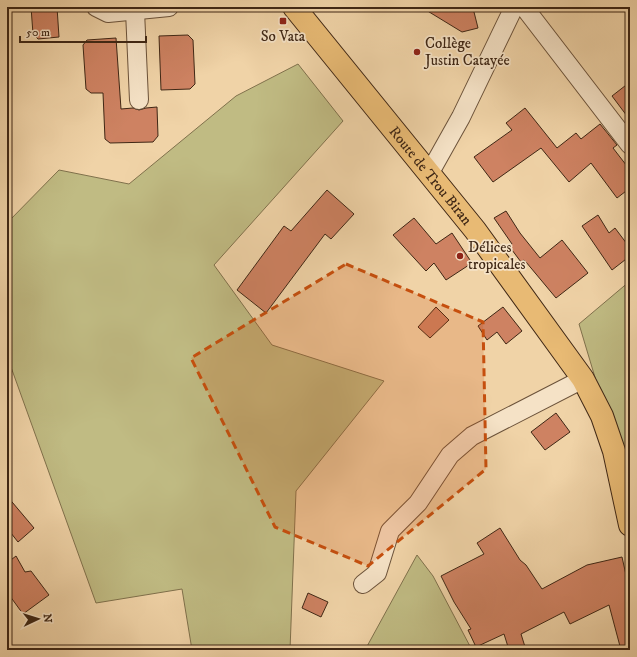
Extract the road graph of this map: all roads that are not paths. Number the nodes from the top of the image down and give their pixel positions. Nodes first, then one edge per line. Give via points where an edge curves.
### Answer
1 (96, 7) edge
2 (169, 7) edge
3 (294, 7) edge
4 (514, 7) edge
5 (524, 7) edge
6 (134, 11) junction
7 (139, 100) dead end
8 (630, 145) edge
9 (429, 174) junction
10 (583, 379) junction
11 (630, 525) edge
12 (363, 584) dead end

1 - 6 street via 108,12
2 - 6 street
3 - 9 main road, Route de Trou Biran
4 - 9 street via 461,117
5 - 8 street
6 - 7 street
9 - 10 main road, Route de Trou Biran via 475,230
10 - 11 main road, Route de Trou Biran via 602,416 614,451
10 - 12 street via 472,436 450,454 418,503 390,532 377,573

